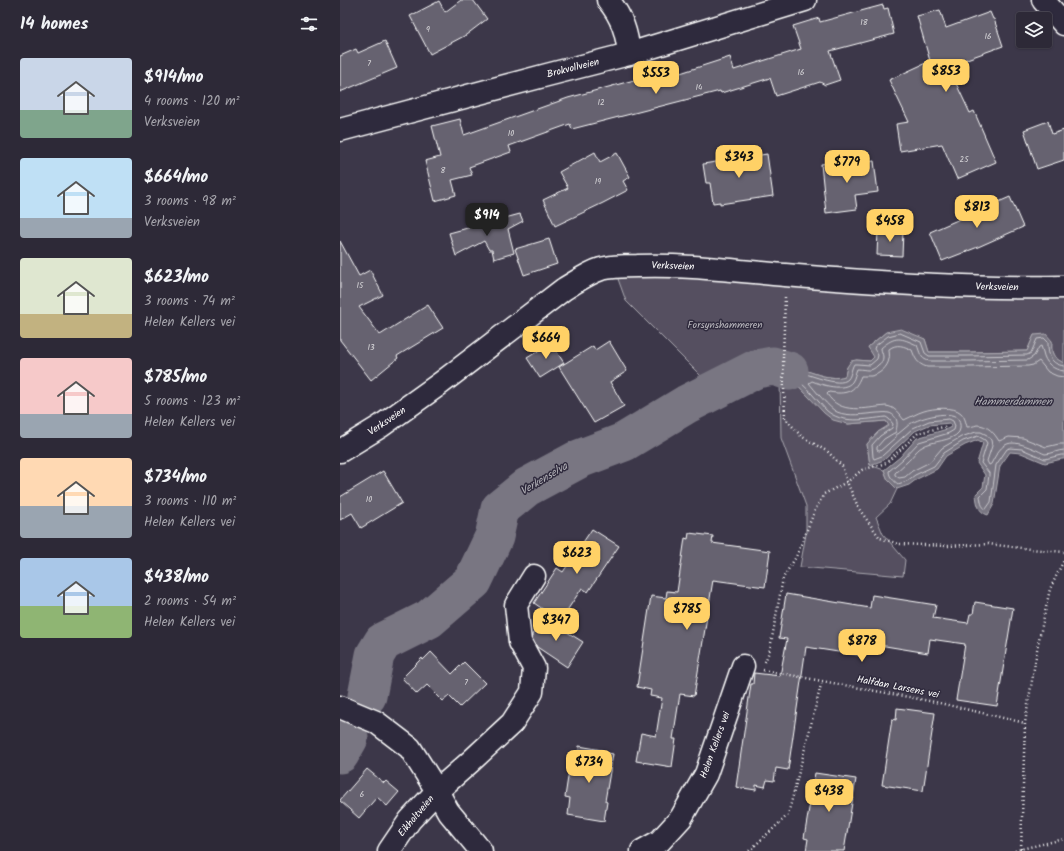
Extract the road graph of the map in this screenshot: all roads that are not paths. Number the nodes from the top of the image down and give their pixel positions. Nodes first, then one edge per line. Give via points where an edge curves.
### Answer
1 (608, 0) edge
2 (805, 0) edge
3 (1043, 0) edge
4 (1064, 24) edge
5 (629, 54) junction
6 (340, 130) edge
7 (1064, 288) edge
8 (340, 451) edge
9 (534, 576) dead end
10 (752, 668) road end
11 (340, 706) edge
12 (437, 791) junction
13 (389, 851) edge
14 (481, 851) edge
15 (642, 851) edge

1 - 5 street via 622,22
2 - 5 street, Brokvollveien
3 - 4 street
5 - 6 street, Brokvollveien
7 - 8 street, Verksveien via 932,286 707,267 657,265 602,269 564,289 441,383 381,426
9 - 12 street via 516,605 520,642 534,668 532,692 512,723
10 - 15 street, Helen Kellers vei via 706,774 681,818 660,841
11 - 12 street, Eikholtveien via 376,722 410,748
12 - 13 street, Eikholtveien via 410,820
12 - 14 street via 448,811

